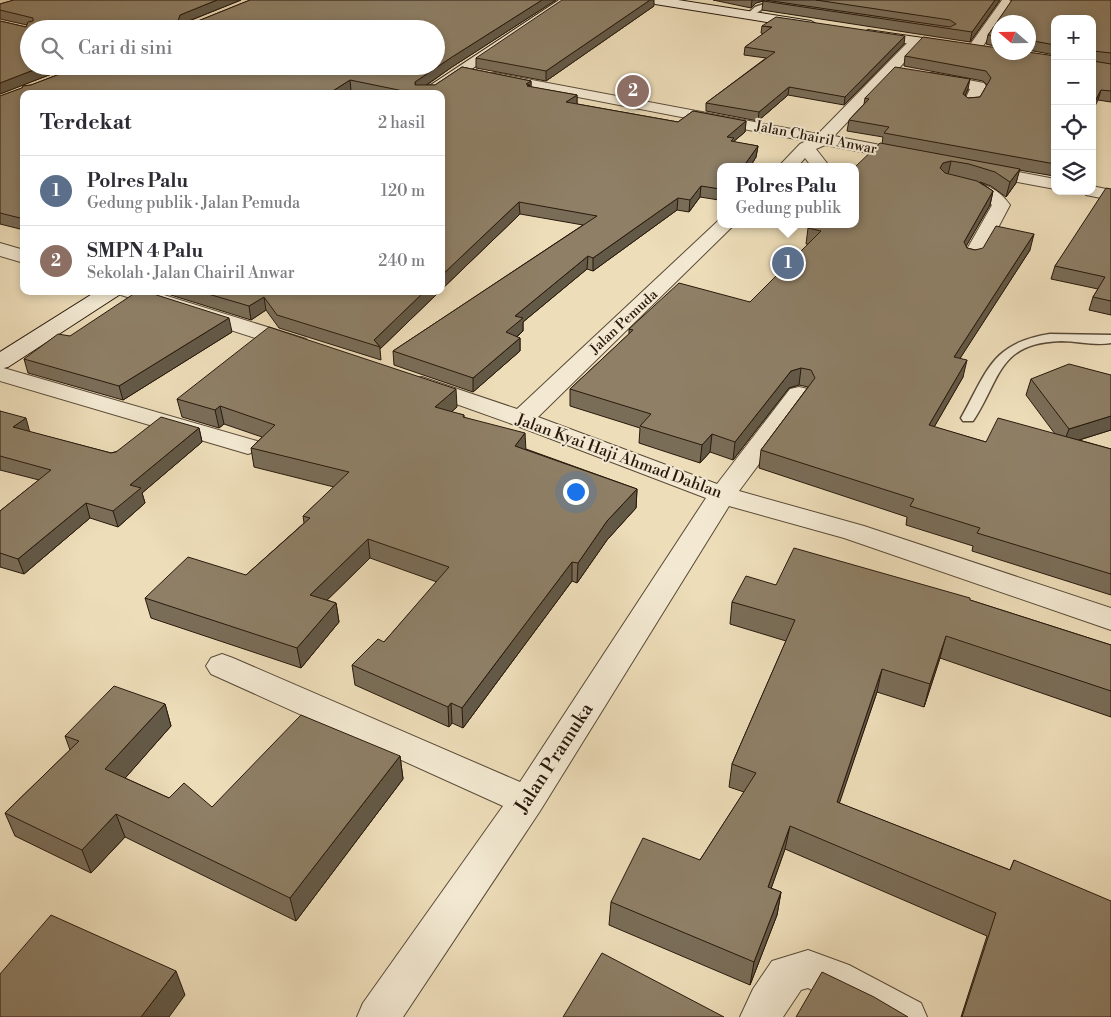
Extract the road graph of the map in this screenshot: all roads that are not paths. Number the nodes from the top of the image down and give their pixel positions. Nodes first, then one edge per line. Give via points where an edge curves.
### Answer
1 (567, 0) edge
2 (655, 0) edge
3 (1006, 3) dead end
4 (791, 9) edge
5 (750, 15) junction
6 (826, 27) edge
7 (854, 32) edge
8 (917, 41) junction
9 (974, 50) junction
10 (991, 52) edge
11 (891, 70) junction
12 (459, 71) junction
13 (430, 90) edge
14 (971, 104) edge
15 (816, 153) edge
16 (928, 160) edge
17 (839, 161) dead end
18 (795, 163) edge
19 (967, 167) edge
20 (939, 180) edge
21 (1051, 183) edge
22 (1096, 192) edge
23 (1111, 195) edge
24 (722, 228) edge
25 (0, 249) edge
26 (20, 256) edge
27 (972, 258) edge
28 (106, 295) edge
29 (141, 295) edge
30 (1111, 339) edge
31 (320, 350) edge
32 (0, 362) edge
33 (0, 374) edge
34 (401, 377) edge
35 (799, 394) dead end
36 (968, 418) dead end
37 (521, 419) junction
38 (248, 446) dead end
39 (722, 495) junction
40 (1111, 620) edge
41 (222, 666) dead end
42 (527, 801) junction
43 (378, 1017) edge
44 (761, 1017) edge
45 (906, 1017) edge

1 - 12 street
2 - 5 street
3 - 9 street
4 - 5 lane via 763,5
5 - 6 street
7 - 8 street
8 - 9 street
8 - 11 street
9 - 10 street
11 - 14 street via 978,85
11 - 15 street
12 - 13 street
12 - 15 street, Jalan Chairil Anwar
15 - 16 street, Jalan Chairil Anwar
15 - 17 street
15 - 18 street
19 - 21 street
20 - 27 street via 984,190 1001,205
22 - 23 street
24 - 37 street, Jalan Pemuda
25 - 26 street
28 - 32 street
29 - 31 street
30 - 36 lane via 1051,338 1023,342 999,361
33 - 38 street
34 - 37 street, Jalan Kyai Haji Ahmad Dahlan
35 - 39 street, Jalan Pramuka
37 - 39 street, Jalan Kyai Haji Ahmad Dahlan
39 - 40 street, Jalan Kyai Haji Ahmad Dahlan via 854,532
39 - 42 street, Jalan Pramuka
41 - 42 street
42 - 43 street, Jalan Pramuka
44 - 45 street via 787,975 808,969

